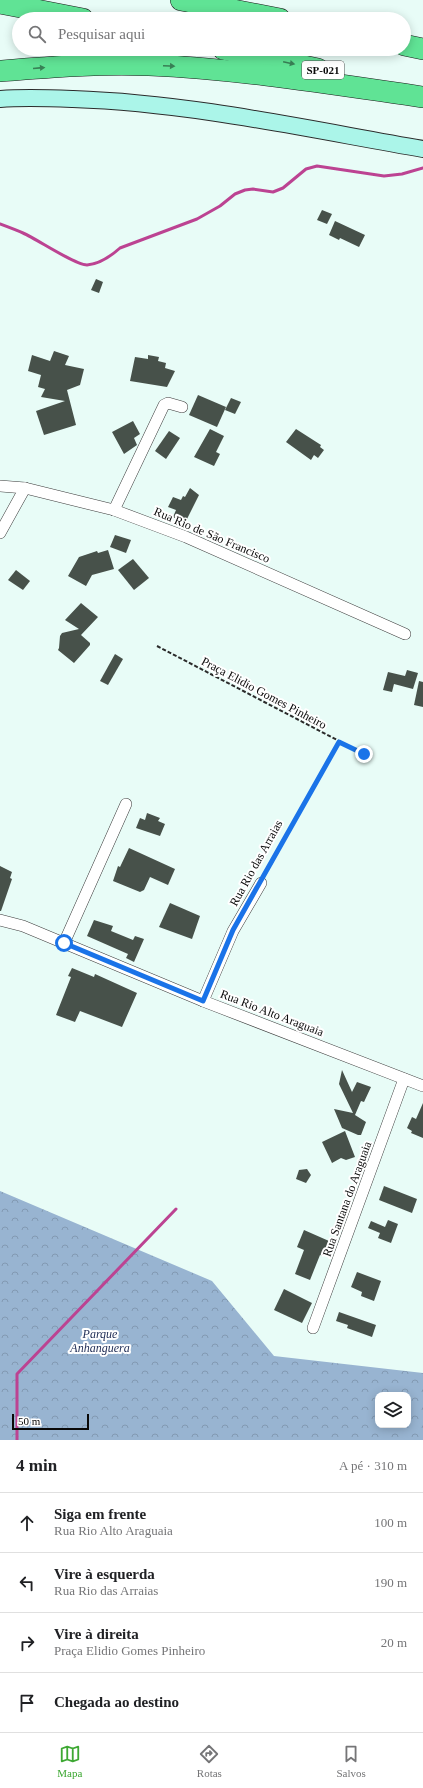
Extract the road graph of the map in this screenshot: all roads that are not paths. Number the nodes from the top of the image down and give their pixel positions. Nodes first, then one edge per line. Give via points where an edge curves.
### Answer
1 (181, 0) edge
2 (0, 3) edge
3 (47, 12) edge
4 (244, 12) edge
5 (411, 46) edge
6 (423, 49) edge
7 (256, 56) edge
8 (0, 71) edge
9 (423, 92) edge
10 (423, 97) edge
11 (0, 99) edge
12 (423, 149) edge
13 (182, 407) dead end
14 (0, 486) edge
15 (25, 488) junction
16 (114, 510) junction
17 (0, 533) edge
18 (405, 634) dead end
19 (126, 804) dead end
20 (261, 883) road end
21 (0, 920) edge
22 (64, 943) junction
23 (203, 1001) junction
24 (404, 1079) junction
25 (423, 1086) edge
26 (313, 1328) dead end

1 - 4 highway
2 - 3 highway
5 - 6 highway
7 -> 9 highway, SP-021
8 -> 10 highway via 97,64 186,67
11 - 12 main road via 96,100 171,106
13 - 16 street via 168,403 164,405
14 - 15 street, Rua Rio de São Francisco
15 - 16 street, Rua Rio de São Francisco
15 - 17 street
16 - 18 street, Rua Rio de São Francisco via 186,537
19 - 22 street
20 - 23 street, Rua Rio das Arraias via 233,930
21 - 22 street, Rua Rio Alto Araguaia via 23,926
22 - 23 street, Rua Rio Alto Araguaia
23 - 24 street, Rua Rio Alto Araguaia
24 - 25 street, Rua Rio Alto Araguaia
24 - 26 street, Rua Santana do Araguaia

